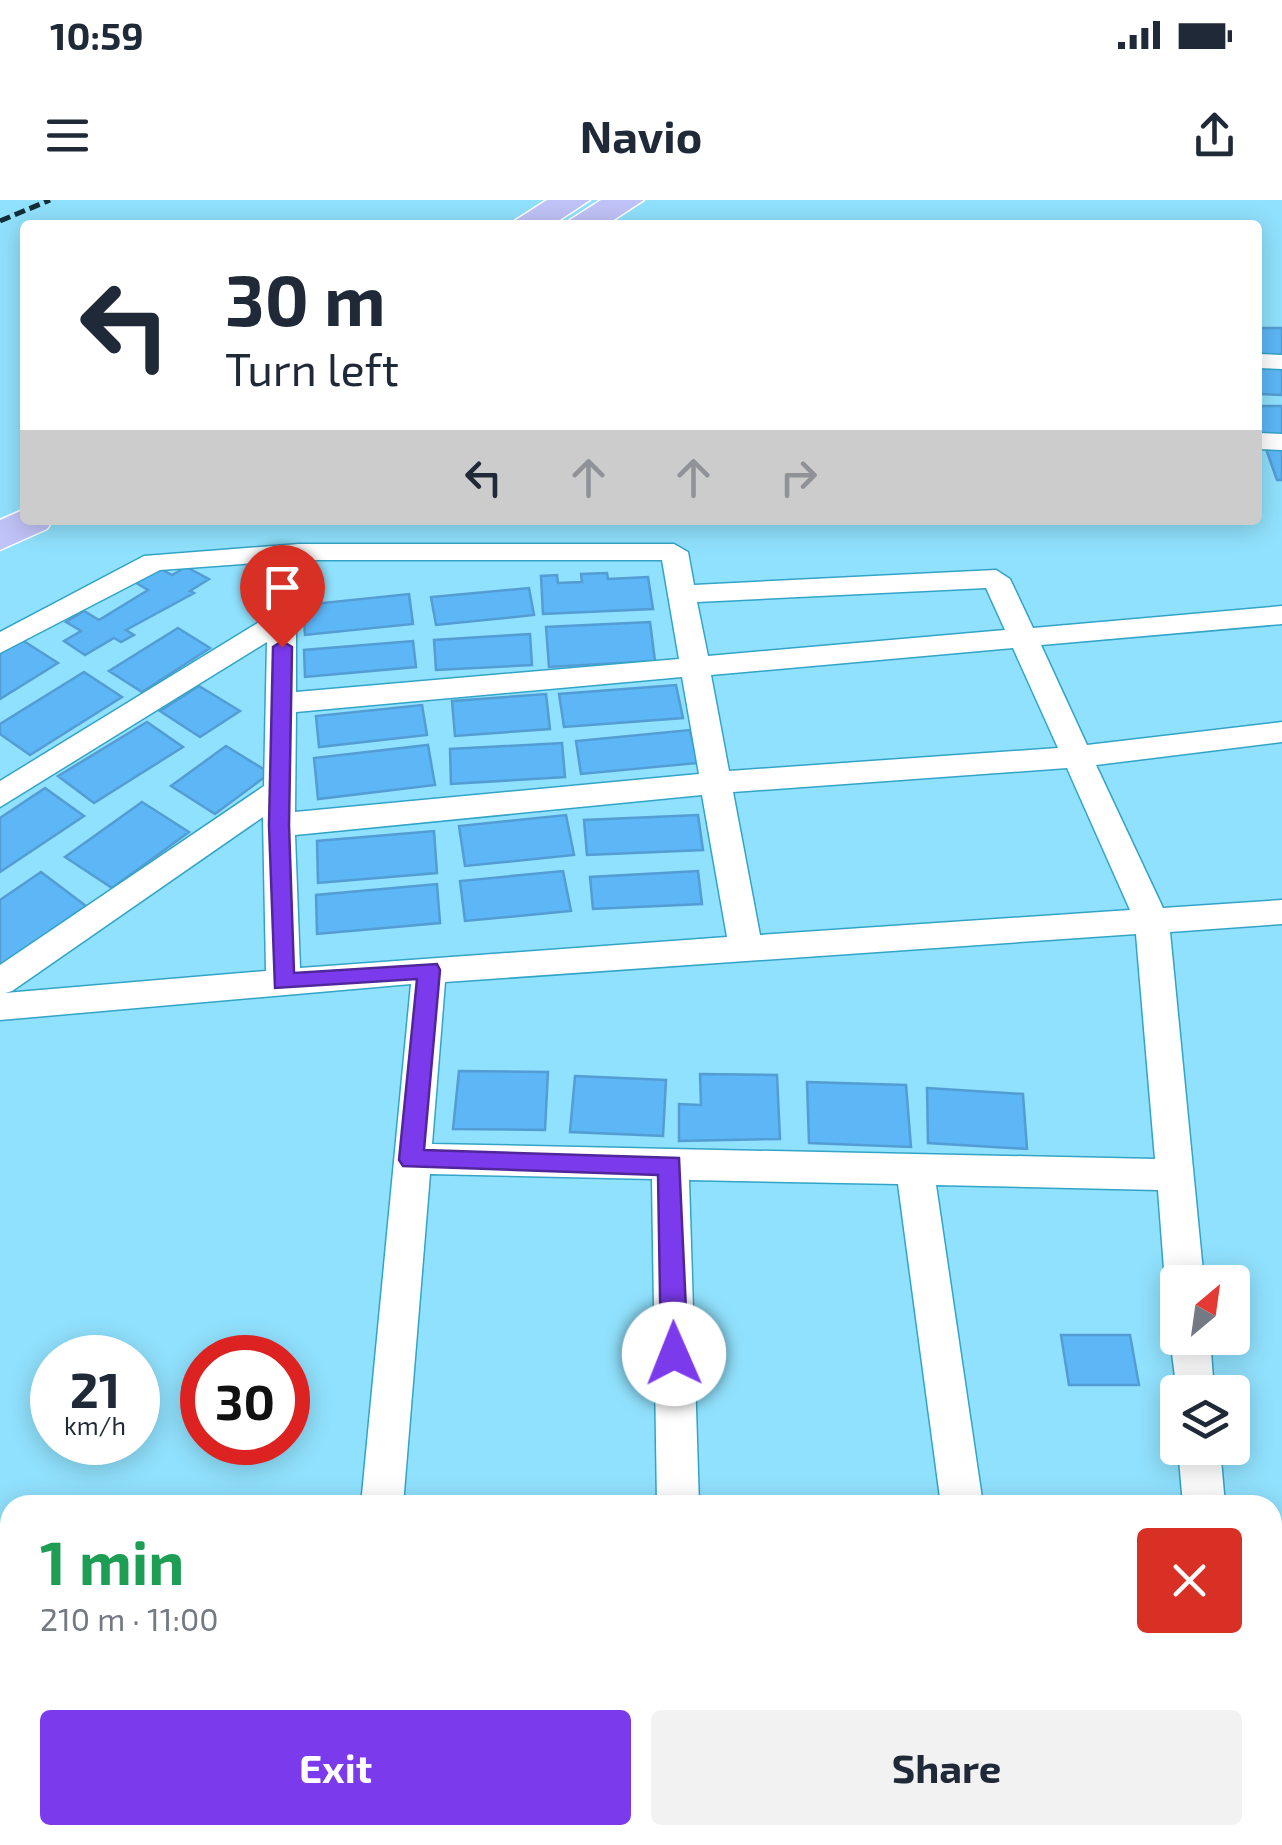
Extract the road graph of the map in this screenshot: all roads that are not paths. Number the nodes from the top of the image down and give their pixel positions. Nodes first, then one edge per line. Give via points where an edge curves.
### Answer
1 (573, 200) edge
2 (626, 200) edge
3 (535, 220) edge
4 (589, 220) edge
5 (23, 525) edge
6 (0, 537) edge
7 (300, 552) junction
8 (682, 594) junction
9 (1282, 615) edge
10 (282, 620) junction
11 (1024, 641) junction
12 (0, 644) edge
13 (695, 667) junction
14 (282, 702) junction
15 (1282, 732) edge
16 (1078, 757) junction
17 (716, 782) junction
18 (282, 789) junction
19 (0, 796) edge
20 (279, 825) junction
21 (1282, 912) edge
22 (1152, 921) junction
23 (746, 948) junction
24 (429, 970) junction
25 (0, 982) edge
26 (283, 982) junction
27 (0, 1007) edge
28 (411, 1160) junction
29 (670, 1165) junction
30 (915, 1170) junction
31 (1176, 1176) junction
32 (1184, 1265) edge
33 (1200, 1465) edge
34 (383, 1495) edge
35 (678, 1495) edge
36 (961, 1495) edge
37 (1203, 1495) edge

1 - 3 highway
2 - 4 highway
5 - 6 highway
7 - 8 street via 674,552
7 - 10 street
7 - 12 street via 154,562
8 - 11 street via 996,579
8 - 13 street
9 - 11 street
10 - 14 street
10 - 19 street
11 - 13 street
11 - 16 street
13 - 14 street
13 - 17 street
14 - 18 street
15 - 16 street
16 - 17 street
16 - 22 street
17 - 20 street
17 - 23 street
18 - 20 street
18 - 25 street
20 - 26 street
21 - 22 street
22 - 23 street
22 - 31 street
23 - 24 street
24 - 26 street
24 - 28 street
26 - 27 street
28 - 29 street
28 - 34 street
29 - 30 street
29 - 35 street
30 - 31 street
30 - 36 street
31 - 32 street
33 - 37 street

